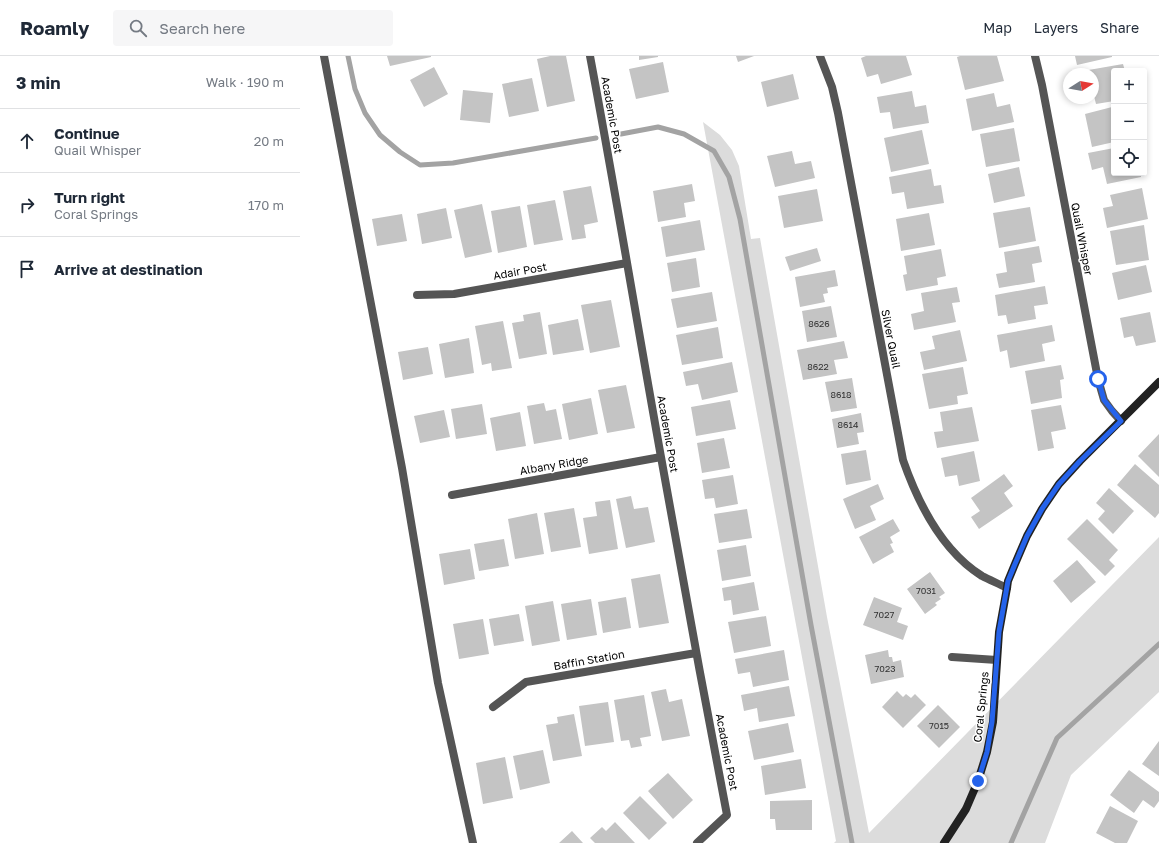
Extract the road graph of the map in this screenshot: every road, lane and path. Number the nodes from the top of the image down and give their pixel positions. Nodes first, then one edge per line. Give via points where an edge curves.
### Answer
1 (324, 56) edge
2 (590, 56) edge
3 (820, 56) edge
4 (1035, 56) edge
5 (627, 263) junction
6 (417, 295) dead end
7 (1159, 382) edge
8 (1121, 421) junction
9 (661, 458) junction
10 (452, 495) dead end
11 (1007, 588) junction
12 (696, 653) junction
13 (952, 657) dead end
14 (997, 660) junction
15 (493, 707) dead end
16 (473, 843) edge
17 (697, 843) edge
18 (944, 843) edge

1 - 16 street via 402,468 438,683
2 - 5 street, Academic Post
3 - 11 street, Silver Quail via 832,87 838,113 902,453 911,484 922,506 950,547 982,576
4 - 8 street, Quail Whisper via 1098,379 1104,400
5 - 6 street, Adair Post via 454,294
5 - 9 street, Academic Post
7 - 8 street, Coral Springs
8 - 11 street, Coral Springs via 1059,484 1027,536
9 - 10 street, Albany Ridge
9 - 12 street, Academic Post
11 - 14 street, Coral Springs
12 - 15 street, Baffin Station via 526,682
12 - 17 street, Academic Post via 728,815
13 - 14 street, Coral Springs
14 - 18 street, Coral Springs via 987,752 966,809

